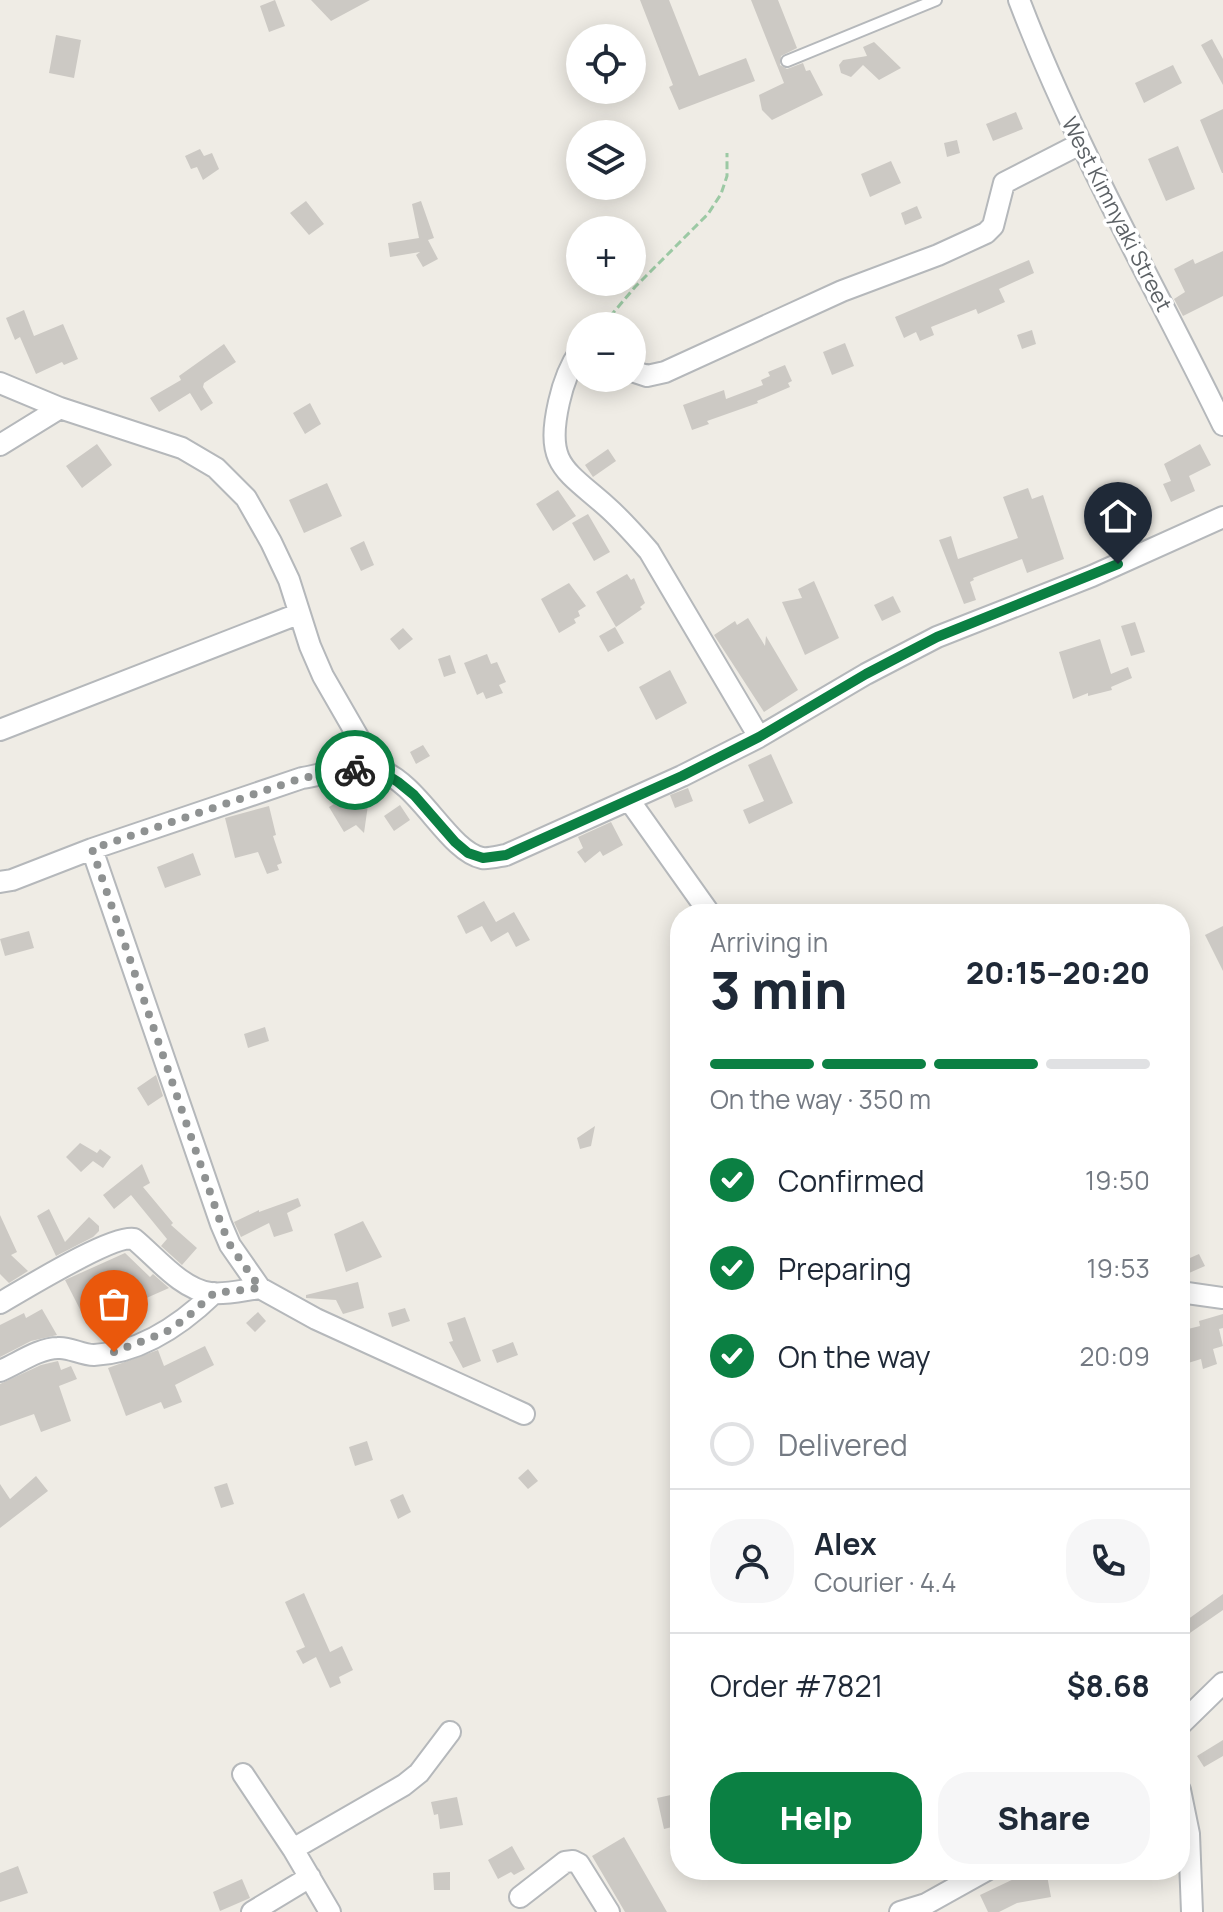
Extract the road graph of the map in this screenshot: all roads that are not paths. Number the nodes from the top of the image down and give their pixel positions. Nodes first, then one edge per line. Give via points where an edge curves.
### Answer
1 (936, 0) edge
2 (1019, 0) edge
3 (787, 61) dead end
4 (1080, 144) junction
5 (566, 376) edge
6 (646, 376) edge
7 (0, 383) edge
8 (60, 408) junction
9 (1223, 425) edge
10 (0, 445) edge
11 (1223, 517) edge
12 (298, 614) junction
13 (0, 730) edge
14 (759, 737) junction
15 (376, 768) junction
16 (629, 800) junction
17 (92, 849) junction
18 (0, 882) edge
19 (703, 904) edge
20 (260, 1288) junction
21 (214, 1293) junction
22 (1190, 1293) edge
23 (1223, 1298) edge
24 (0, 1303) edge
25 (0, 1371) edge
26 (524, 1414) dead end
27 (1223, 1683) edge
28 (1190, 1715) edge
29 (450, 1732) dead end
30 (243, 1774) dead end
31 (293, 1849) junction
32 (1190, 1860) edge
33 (310, 1877) junction
34 (969, 1880) edge
35 (520, 1897) dead end
36 (252, 1912) edge
37 (330, 1912) edge
38 (609, 1912) edge
39 (900, 1912) edge
40 (1192, 1912) edge

1 - 3 lane
2 - 4 street, West Kimnyaki Street
4 - 6 street via 1004,183 993,226 986,233
4 - 9 street, West Kimnyaki Street
5 - 14 street via 555,419 559,461 649,551
7 - 8 street
8 - 10 street
8 - 12 street via 171,444 216,468 246,498 271,542
11 - 14 street via 937,637
12 - 13 street
12 - 15 street via 323,676
14 - 16 street
15 - 16 street via 414,795 468,853 483,858 506,855
15 - 17 street via 302,778
16 - 19 street
17 - 18 street
17 - 20 street via 221,1224
20 - 21 street
20 - 26 street
21 - 24 street via 183,1281 134,1239 124,1237
21 - 25 street via 185,1319 141,1343 95,1355 56,1348
22 - 23 street
27 - 28 street
29 - 31 street via 404,1785
30 - 31 street
31 - 33 street
32 - 40 street
33 - 36 street
33 - 37 street
34 - 39 street
35 - 38 street via 573,1861

